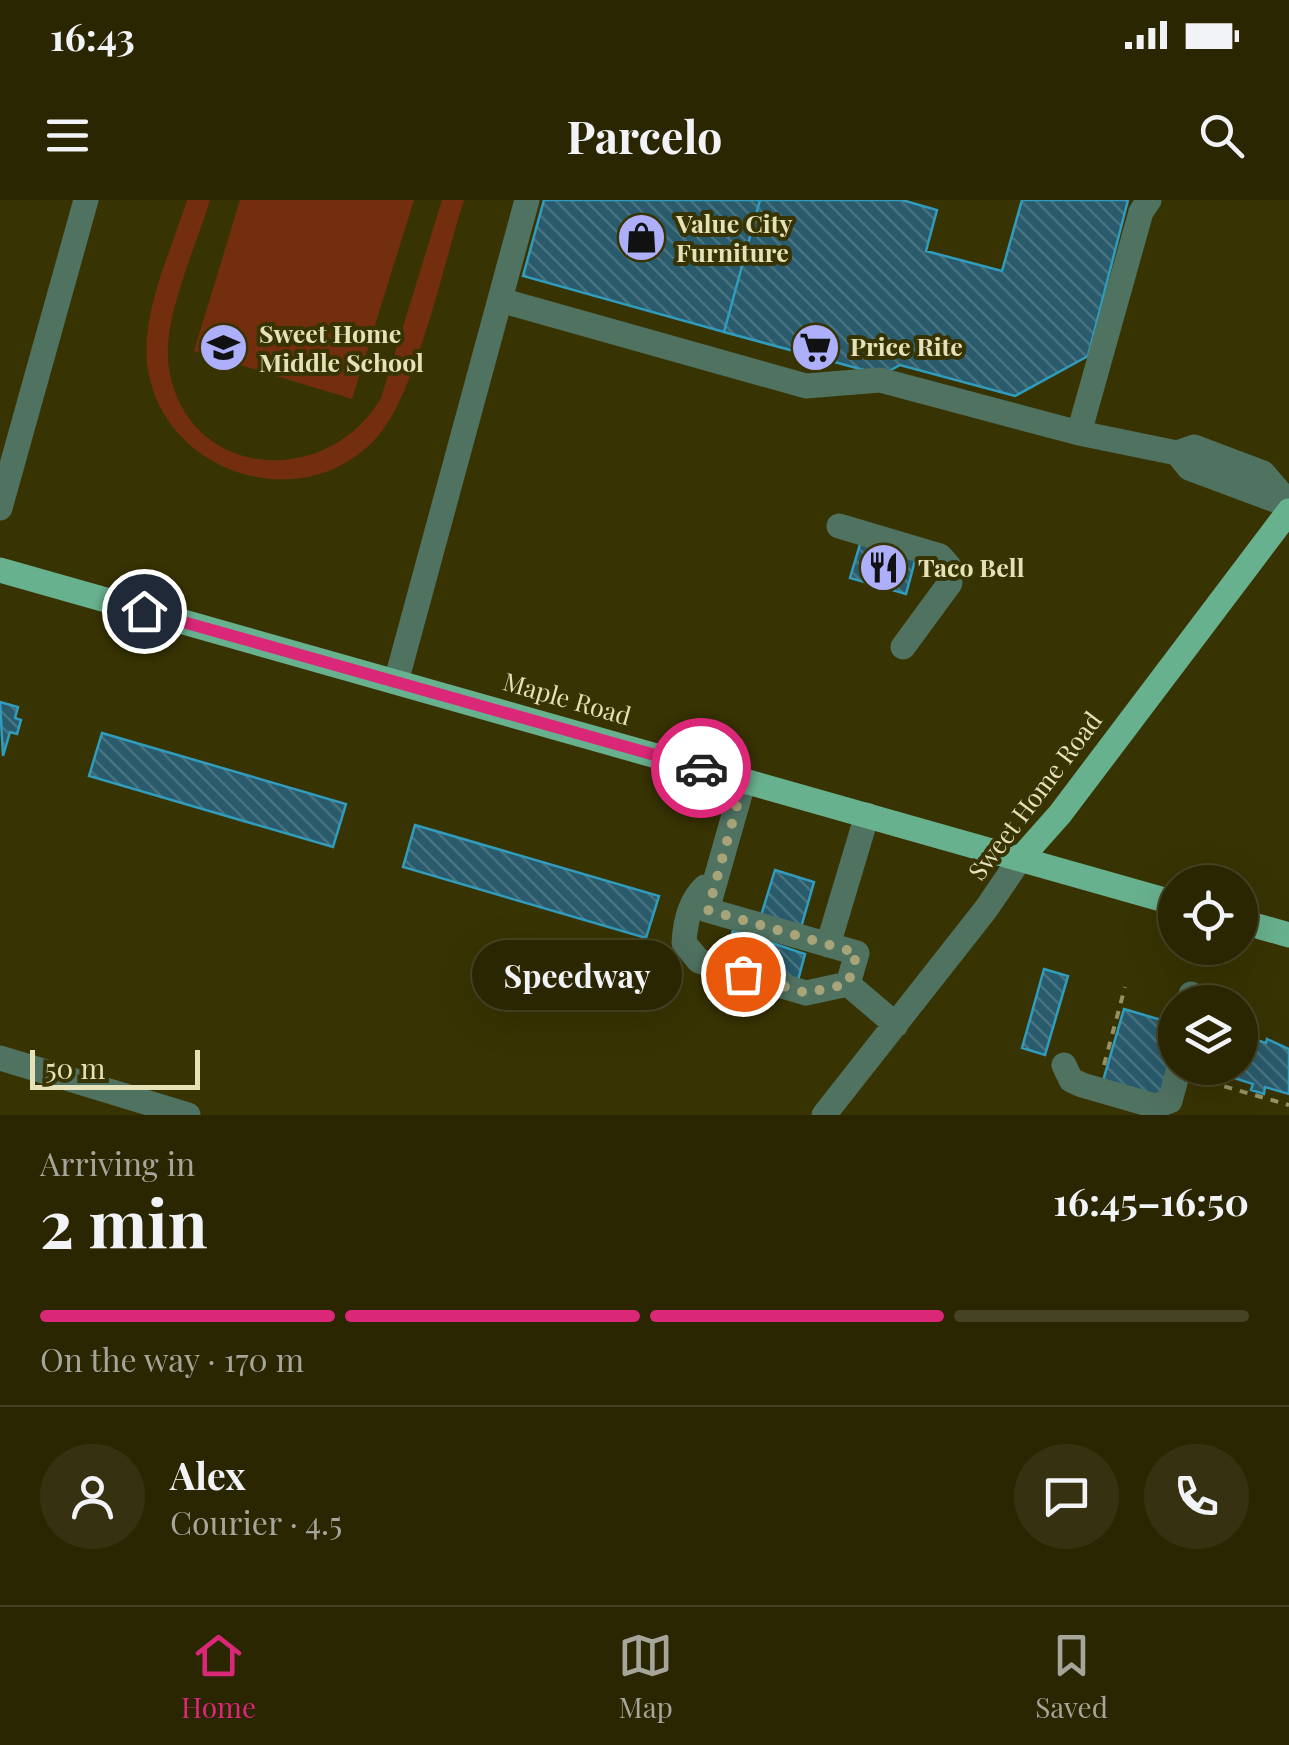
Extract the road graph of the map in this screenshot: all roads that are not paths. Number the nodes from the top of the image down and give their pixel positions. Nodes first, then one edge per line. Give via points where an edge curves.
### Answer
1 (86, 200) edge
2 (527, 200) edge
3 (1148, 200) edge
4 (500, 300) junction
5 (1079, 433) junction
6 (1289, 506) edge
7 (0, 508) edge
8 (839, 526) dead end
9 (0, 570) edge
10 (903, 647) dead end
11 (396, 682) junction
12 (744, 780) junction
13 (867, 815) junction
14 (1020, 859) junction
15 (716, 878) junction
16 (1158, 898) edge
17 (1258, 926) edge
18 (1289, 935) edge
19 (828, 945) junction
20 (848, 984) junction
21 (896, 1025) junction
22 (0, 1058) edge
23 (1064, 1066) dead end
24 (1174, 1085) edge
25 (188, 1115) edge
26 (824, 1115) edge

1 - 7 street
2 - 4 street
3 - 5 street
4 - 5 street via 806,386 880,380
4 - 11 street
5 - 6 street via 1178,453 1188,468
6 - 14 main road, Sweet Home Road
8 - 10 street via 940,556 950,566 950,583
9 - 11 main road, Maple Road
11 - 12 main road, Maple Road
12 - 13 main road, Maple Road
12 - 15 street
13 - 14 main road, Maple Road
13 - 19 street
14 - 16 main road, Maple Road
14 - 21 street, Sweet Home Road
15 - 19 street via 708,910
15 - 20 street via 694,898 685,932 684,943 699,961 806,993
17 - 18 main road
19 - 20 street via 857,953
20 - 21 street
21 - 26 street, Sweet Home Road
22 - 25 street
23 - 24 street via 1082,1085 1155,1106 1170,1100

